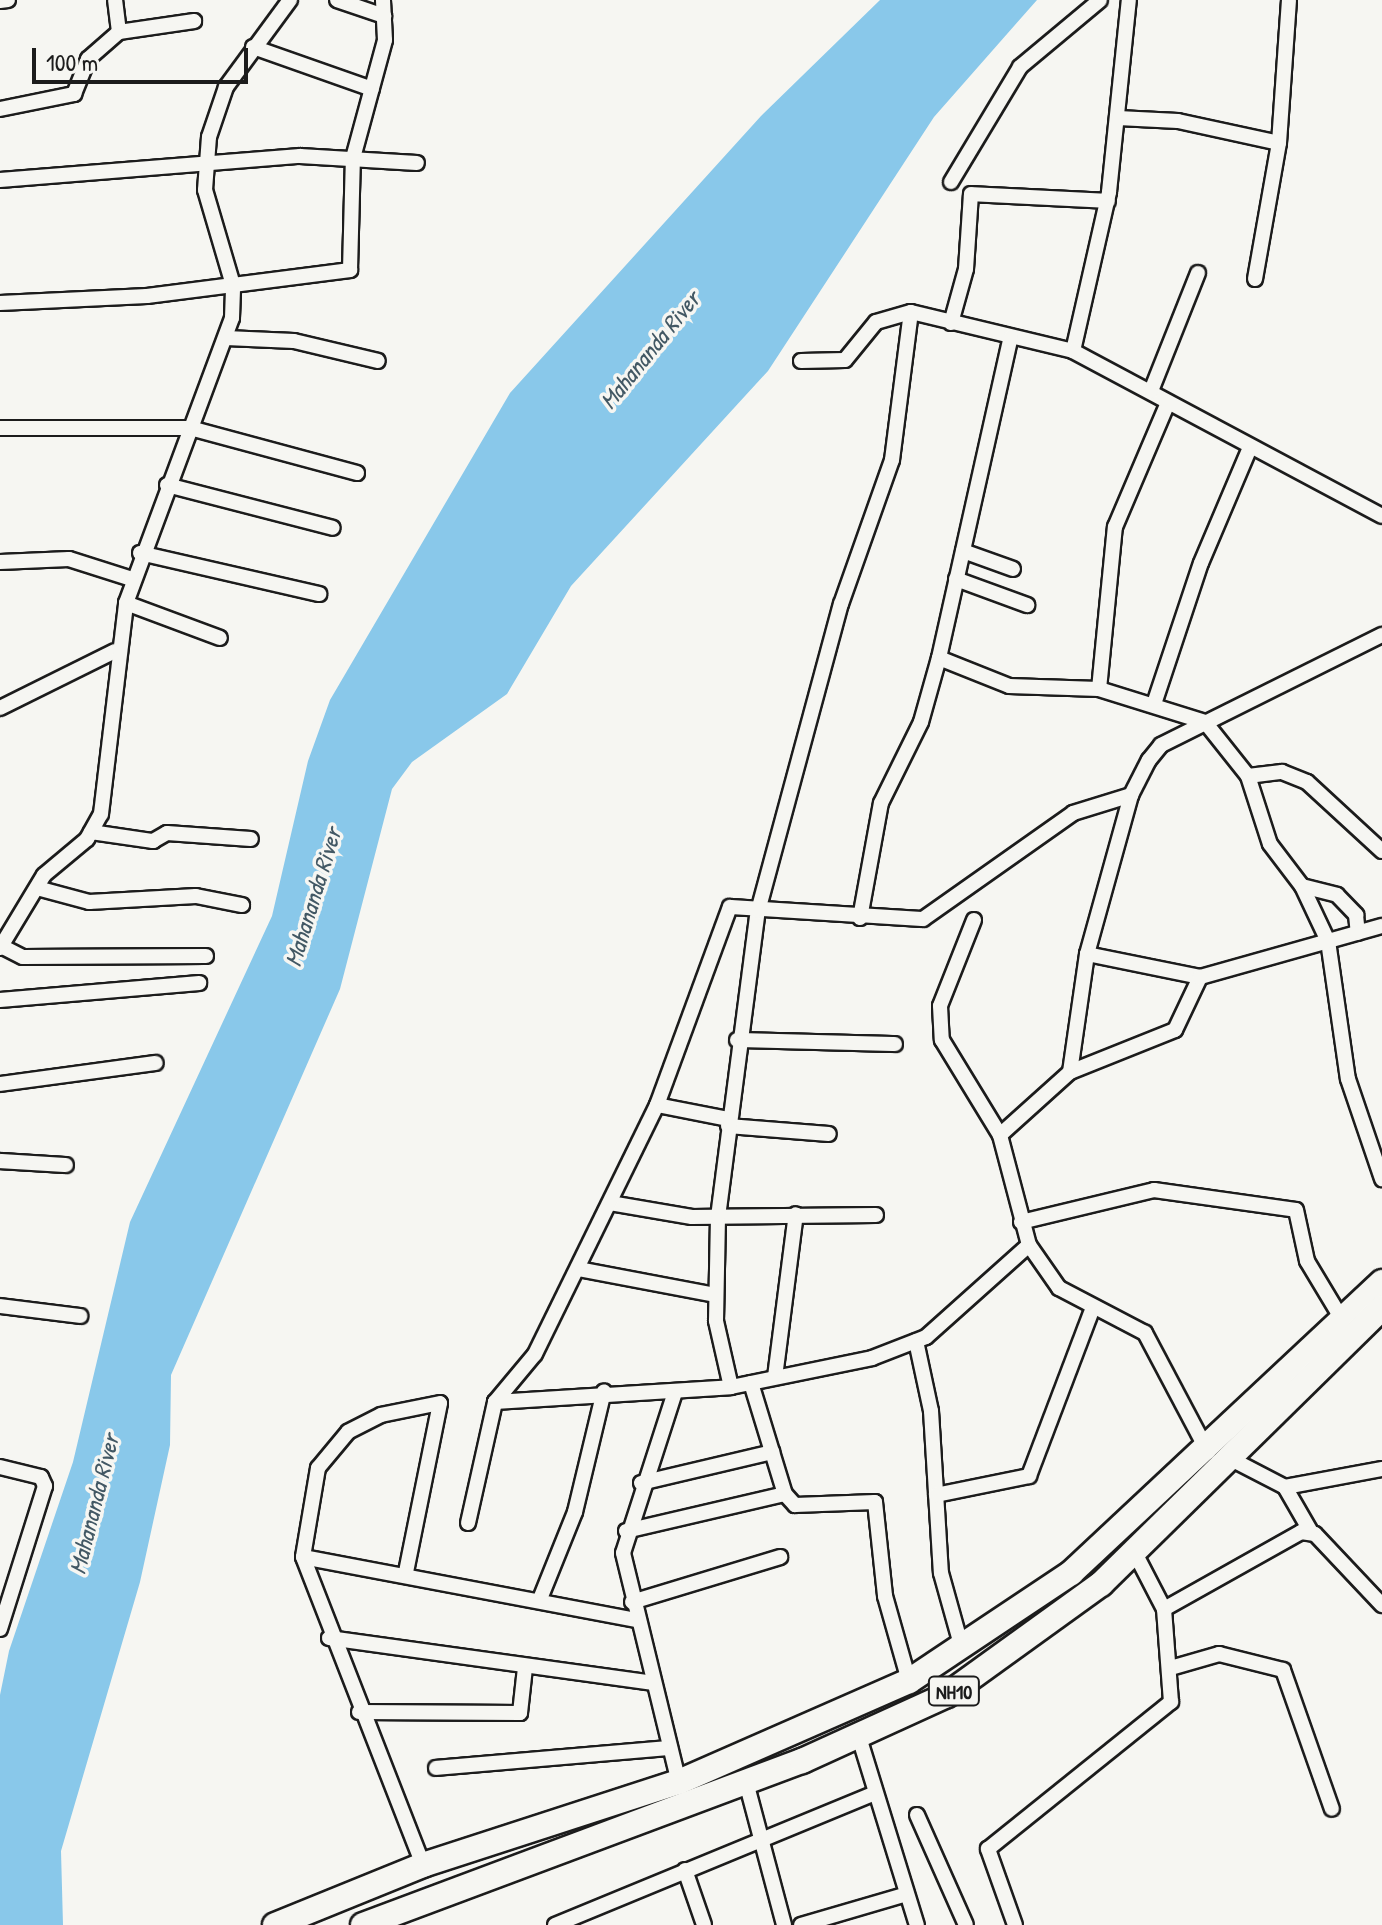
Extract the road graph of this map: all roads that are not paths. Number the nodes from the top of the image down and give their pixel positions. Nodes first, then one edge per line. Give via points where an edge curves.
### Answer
1 (8, 0) edge
2 (115, 0) edge
3 (290, 0) edge
4 (337, 0) edge
5 (383, 0) edge
6 (1100, 0) edge
7 (1129, 0) edge
8 (1289, 0) edge
9 (0, 1) edge
10 (384, 16) junction
11 (194, 21) dead end
12 (119, 32) junction
13 (253, 47) junction
14 (372, 89) junction
15 (0, 109) edge
16 (1118, 118) junction
17 (1279, 143) junction
18 (353, 158) junction
19 (417, 163) dead end
20 (202, 164) junction
21 (0, 180) edge
22 (951, 182) dead end
23 (1108, 201) junction
24 (1198, 273) dead end
25 (1255, 279) dead end
26 (233, 285) junction
27 (0, 303) edge
28 (911, 312) junction
29 (951, 323) junction
30 (1011, 337) junction
31 (226, 338) junction
32 (1073, 351) junction
33 (378, 361) dead end
34 (801, 361) dead end
35 (1151, 391) junction
36 (1168, 403) junction
37 (0, 428) edge
38 (190, 428) junction
39 (1249, 450) junction
40 (357, 473) dead end
41 (167, 485) junction
42 (1382, 516) edge
43 (333, 528) dead end
44 (963, 551) junction
45 (140, 553) junction
46 (0, 562) edge
47 (1013, 569) dead end
48 (132, 579) junction
49 (956, 579) junction
50 (319, 594) dead end
51 (126, 603) junction
52 (1027, 605) dead end
53 (1382, 635) edge
54 (220, 638) dead end
55 (115, 651) junction
56 (939, 658) junction
57 (1099, 689) junction
58 (1155, 701) junction
59 (0, 708) edge
60 (1205, 722) junction
61 (1248, 776) junction
62 (1131, 795) junction
63 (91, 832) junction
64 (251, 839) dead end
65 (1382, 851) edge
66 (1302, 886) junction
67 (37, 888) junction
68 (242, 905) dead end
69 (758, 911) junction
70 (860, 918) junction
71 (974, 920) dead end
72 (1382, 926) edge
73 (1358, 933) junction
74 (1328, 941) junction
75 (1, 947) edge
76 (1087, 954) junction
77 (206, 956) dead end
78 (1200, 977) junction
79 (199, 983) dead end
80 (0, 1000) edge
81 (737, 1040) junction
82 (895, 1044) dead end
83 (156, 1063) dead end
84 (1070, 1072) junction
85 (0, 1084) edge
86 (657, 1105) junction
87 (728, 1122) junction
88 (829, 1134) dead end
89 (1000, 1135) junction
90 (0, 1161) edge
91 (66, 1165) dead end
92 (1382, 1179) edge
93 (610, 1203) junction
94 (796, 1214) junction
95 (876, 1215) dead end
96 (718, 1217) junction
97 (1021, 1222) junction
98 (1029, 1245) junction
99 (578, 1269) junction
100 (1382, 1282) edge
101 (715, 1295) junction
102 (0, 1306) edge
103 (1382, 1308) edge
104 (1092, 1310) junction
105 (80, 1316) dead end
106 (1343, 1321) junction
107 (916, 1341) junction
108 (775, 1377) junction
109 (751, 1383) junction
110 (731, 1387) junction
111 (604, 1391) junction
112 (675, 1392) junction
113 (495, 1402) junction
114 (772, 1452) junction
115 (1208, 1452) junction
116 (1233, 1460) junction
117 (0, 1467) edge
118 (1382, 1469) edge
119 (641, 1483) junction
120 (1285, 1487) junction
121 (785, 1494) junction
122 (936, 1495) junction
123 (468, 1523) dead end
124 (626, 1531) junction
125 (1311, 1532) junction
126 (1135, 1553) junction
127 (303, 1557) junction
128 (780, 1557) dead end
129 (406, 1572) junction
130 (540, 1599) junction
131 (632, 1602) junction
132 (1382, 1605) edge
133 (1164, 1609) junction
134 (638, 1620) junction
135 (0, 1629) edge
136 (329, 1638) junction
137 (962, 1648) junction
138 (1174, 1667) junction
139 (525, 1668) junction
140 (909, 1681) junction
141 (652, 1683) junction
142 (359, 1712) junction
143 (859, 1737) junction
144 (670, 1748) junction
145 (436, 1768) dead end
146 (679, 1782) junction
147 (746, 1782) junction
148 (875, 1793) junction
149 (1332, 1809) dead end
150 (917, 1815) dead end
151 (759, 1838) junction
152 (423, 1865) junction
153 (685, 1870) junction
154 (907, 1894) junction
155 (275, 1925) edge
156 (363, 1925) edge
157 (555, 1925) edge
158 (704, 1925) edge
159 (784, 1925) edge
160 (801, 1925) edge
161 (917, 1925) edge
162 (966, 1925) edge
163 (1015, 1925) edge

1 - 9 street
2 - 12 street
3 - 13 street
4 - 10 street
5 - 10 street
6 - 22 street via 1020,67
7 - 16 street
8 - 17 street
10 - 14 street
11 - 12 street
12 - 15 street via 88,59 74,94
13 - 14 street
13 - 20 street via 226,87
14 - 18 street
16 - 17 street via 1178,121
16 - 23 street
17 - 25 street
18 - 19 street
18 - 20 street
18 - 26 street via 350,270
20 - 21 street
20 - 26 street
23 - 29 street via 971,194 966,269
23 - 32 street
24 - 35 street
26 - 27 street
26 - 31 street
28 - 29 street
28 - 34 street via 876,322 845,360
28 - 69 street via 892,460 841,604
29 - 30 street
30 - 32 street
30 - 44 street
31 - 33 street via 294,341
31 - 38 street
32 - 35 street
35 - 36 street
36 - 39 street
36 - 57 street via 1115,527
37 - 38 street
38 - 40 street
38 - 41 street
39 - 42 street
39 - 58 street via 1201,563
41 - 43 street
41 - 45 street
44 - 47 street
44 - 49 street
45 - 48 street
45 - 50 street
46 - 48 street via 69,559
48 - 51 street
49 - 52 street
49 - 56 street
51 - 54 street
51 - 55 street
53 - 60 street
55 - 59 street
55 - 63 street via 105,801
56 - 57 street via 1009,686
56 - 70 street via 921,722 881,803
57 - 58 street
58 - 60 street
60 - 61 street
60 - 62 street via 1161,745
61 - 65 street via 1282,772 1307,782
61 - 66 street via 1270,844
62 - 70 street via 1073,813 930,916
62 - 76 street
63 - 64 street via 153,841 167,833
63 - 67 street
66 - 73 street via 1337,895 1356,915
66 - 74 street
67 - 68 street via 89,902 196,896
67 - 75 street
69 - 70 street
69 - 81 street
69 - 86 street via 730,907
71 - 89 street via 940,1006 942,1040
72 - 73 street
73 - 74 street
74 - 78 street
74 - 92 street via 1348,1079
75 - 77 street via 23,957
76 - 78 street
76 - 84 street
78 - 84 street via 1175,1030
79 - 80 street
81 - 82 street
81 - 87 street
83 - 85 street
84 - 89 street
86 - 87 street
86 - 93 street
87 - 88 street
87 - 96 street
89 - 97 street
90 - 91 street
93 - 96 street
93 - 99 street
94 - 95 street
94 - 96 street
94 - 108 street
96 - 101 street
97 - 98 street
97 - 106 street via 1154,1190 1296,1210 1307,1261
98 - 104 street via 1059,1288
98 - 107 street
99 - 101 street
99 - 113 street via 535,1354
100 - 106 highway
101 - 110 street
102 - 105 street
103 - 116 highway, NH10
104 - 115 street via 1145,1333
104 - 122 street via 1029,1476
106 - 115 highway
107 - 108 street
107 - 122 street via 931,1411
108 - 109 street
109 - 110 street
109 - 114 street
110 - 112 street
111 - 112 street
111 - 113 street
111 - 130 street via 575,1512
112 - 119 street
113 - 123 street
114 - 119 street
114 - 121 street
115 - 137 highway via 1071,1573
116 - 120 street
116 - 126 highway, NH10
117 - 135 street via 41,1477 45,1486
118 - 120 street
119 - 124 street
120 - 125 street
121 - 124 street
121 - 140 street via 815,1508 875,1502 885,1596
122 - 137 street via 945,1601
124 - 131 street
125 - 132 street
125 - 133 street via 1265,1549
126 - 133 street
126 - 143 highway, NH10 via 1022,1647 947,1695
127 - 129 street
127 - 129 street via 318,1468 348,1432 381,1415 440,1403
127 - 136 street
128 - 131 street
129 - 130 street
130 - 134 street
131 - 134 street
133 - 138 street
134 - 141 street
136 - 139 street
136 - 142 street
137 - 140 highway
138 - 149 street via 1219,1654 1283,1670
138 - 163 street via 1164,1712 988,1849
139 - 141 street
139 - 142 street via 520,1713
140 - 146 highway
141 - 144 street
142 - 152 street
143 - 147 highway, NH10
143 - 148 street
144 - 145 street
144 - 146 street
146 - 152 highway
147 - 151 street
147 - 156 highway, NH10
148 - 151 street
148 - 154 street
150 - 162 street
151 - 153 street
151 - 159 street
152 - 155 highway
153 - 157 street
153 - 158 street
154 - 160 street
154 - 161 street

